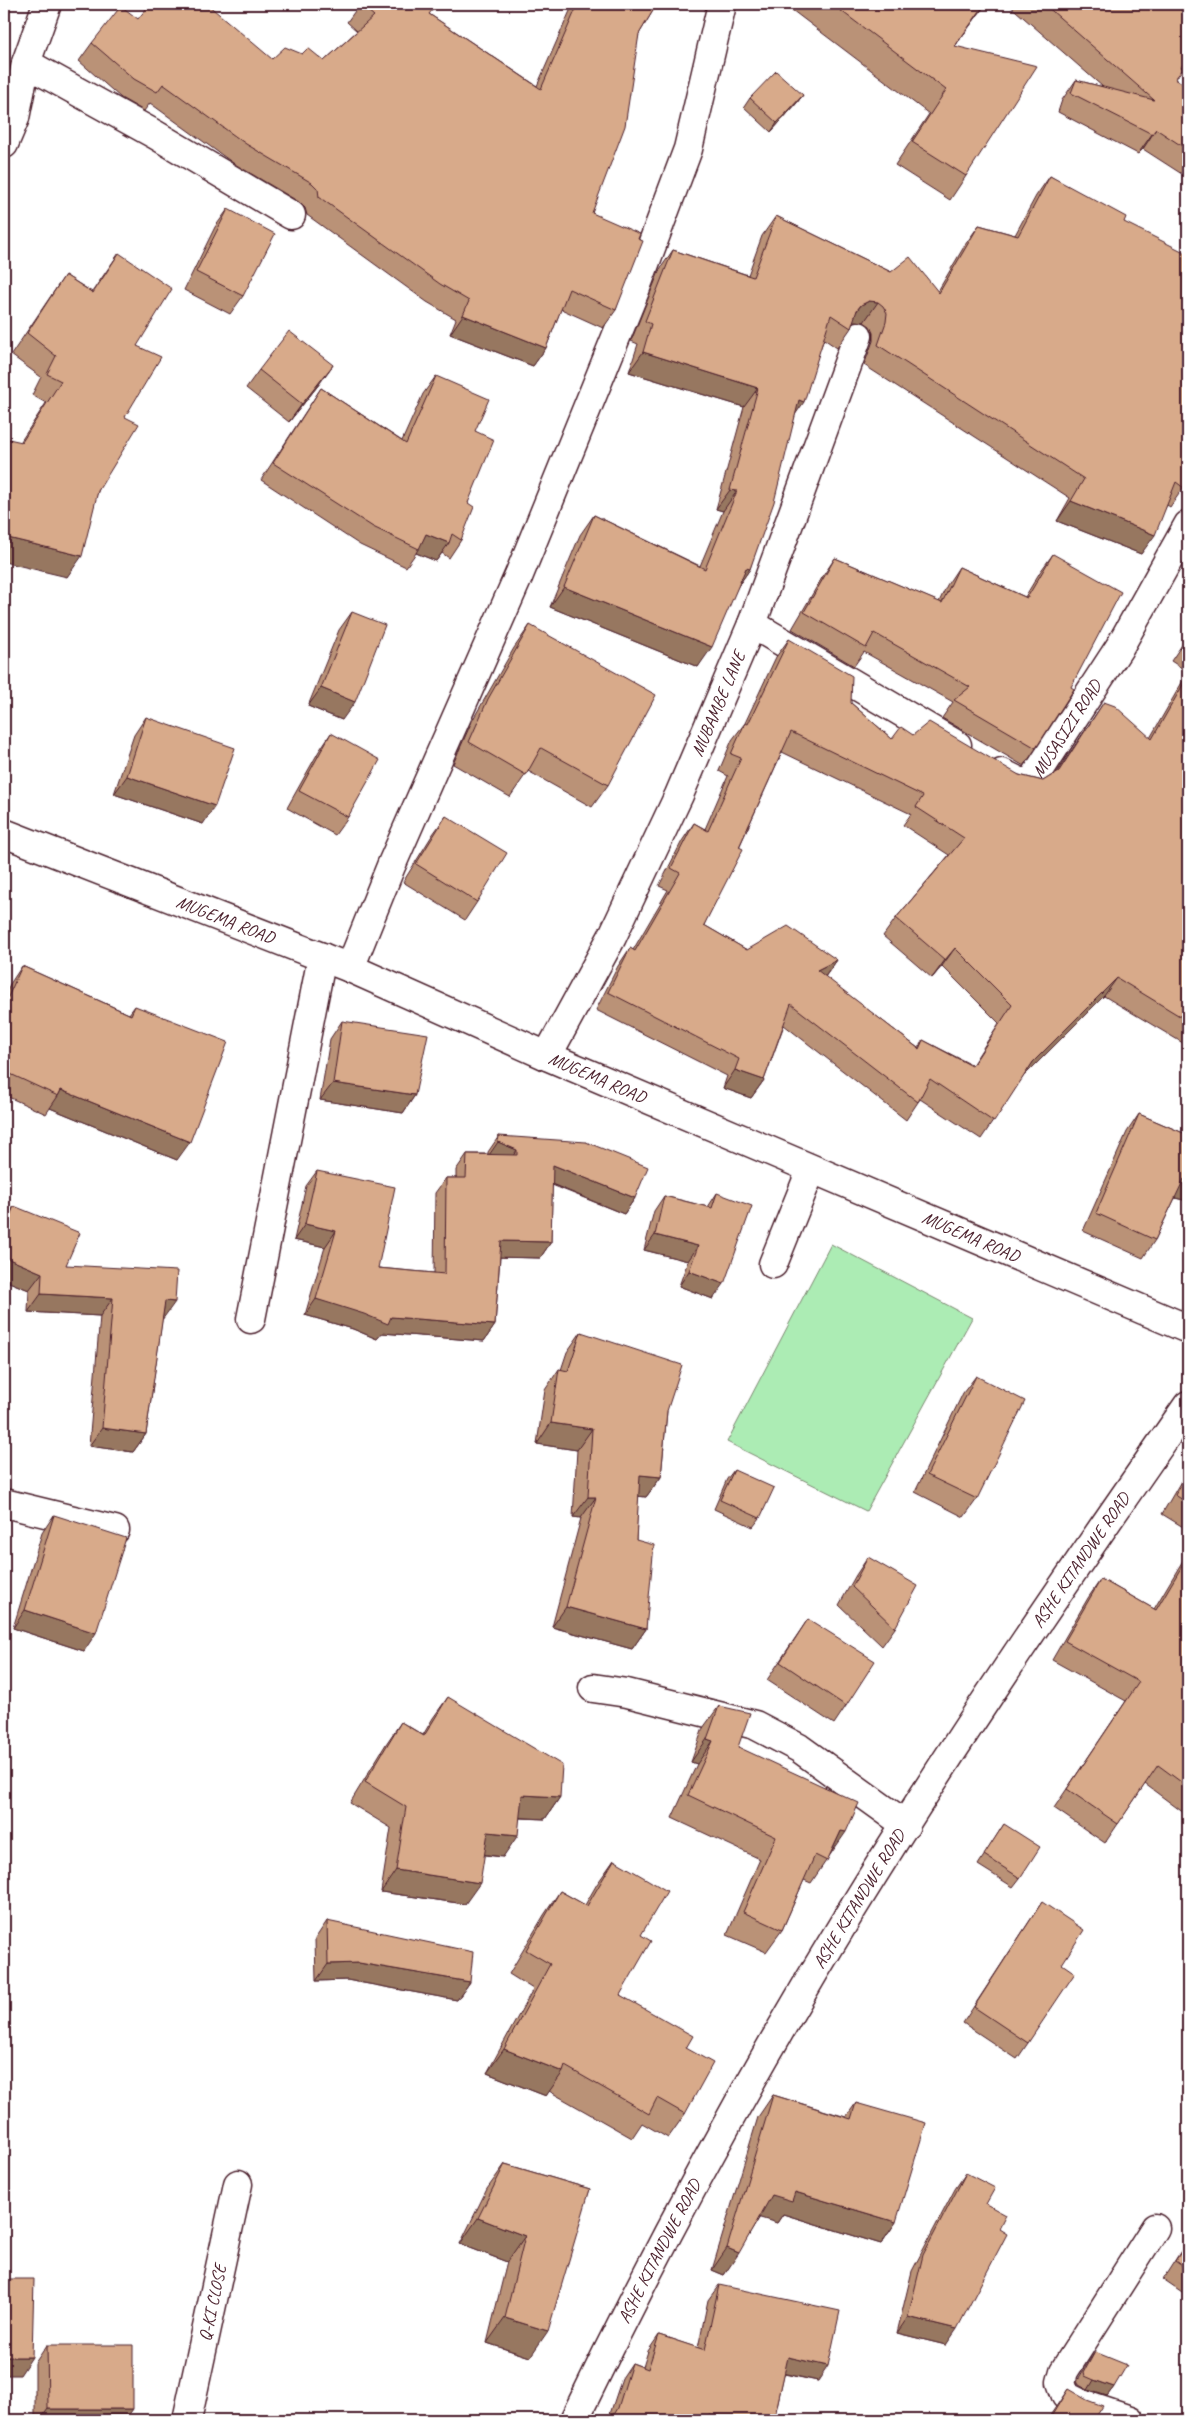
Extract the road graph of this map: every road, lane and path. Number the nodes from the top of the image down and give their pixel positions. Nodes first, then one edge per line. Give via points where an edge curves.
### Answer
1 (47, 4) edge
2 (722, 4) edge
3 (26, 63) junction
4 (4, 144) edge
5 (291, 215) dead end
6 (858, 336) dead end
7 (1188, 525) edge
8 (752, 624) junction
9 (4, 833) edge
10 (322, 957) junction
11 (350, 968) junction
12 (547, 1056) junction
13 (811, 1170) junction
14 (773, 1264) dead end
15 (252, 1319) dead end
16 (1188, 1329) edge
17 (1188, 1404) edge
18 (4, 1503) edge
19 (116, 1530) dead end
20 (593, 1688) dead end
21 (906, 1825) junction
22 (238, 2184) dead end
23 (1155, 2228) dead end
24 (187, 2420) edge
25 (574, 2420) edge
26 (1130, 2420) edge

1 - 3 street
2 - 11 street via 688,149 634,293 519,575 391,866
3 - 4 street via 15,118
3 - 5 street
6 - 8 street, MUBAMBE LANE
7 - 8 street, MUSASIZI ROAD via 1119,648 1034,780 1028,783 1014,779
8 - 12 street, MUBAMBE LANE via 679,795 612,937
9 - 10 street, MUGEMA ROAD
10 - 11 street, MUGEMA ROAD
10 - 15 street
11 - 12 street, MUGEMA ROAD
12 - 13 street, MUGEMA ROAD
13 - 14 street
13 - 16 street, MUGEMA ROAD
17 - 21 street, ASHE KITANDWE ROAD via 1017,1653
18 - 19 street
20 - 21 street via 627,1693 755,1725 799,1748
21 - 25 street, ASHE KITANDWE ROAD via 732,2112
22 - 24 street, Q-KI CLOSE
23 - 26 street via 1064,2370 1061,2382 1066,2396

